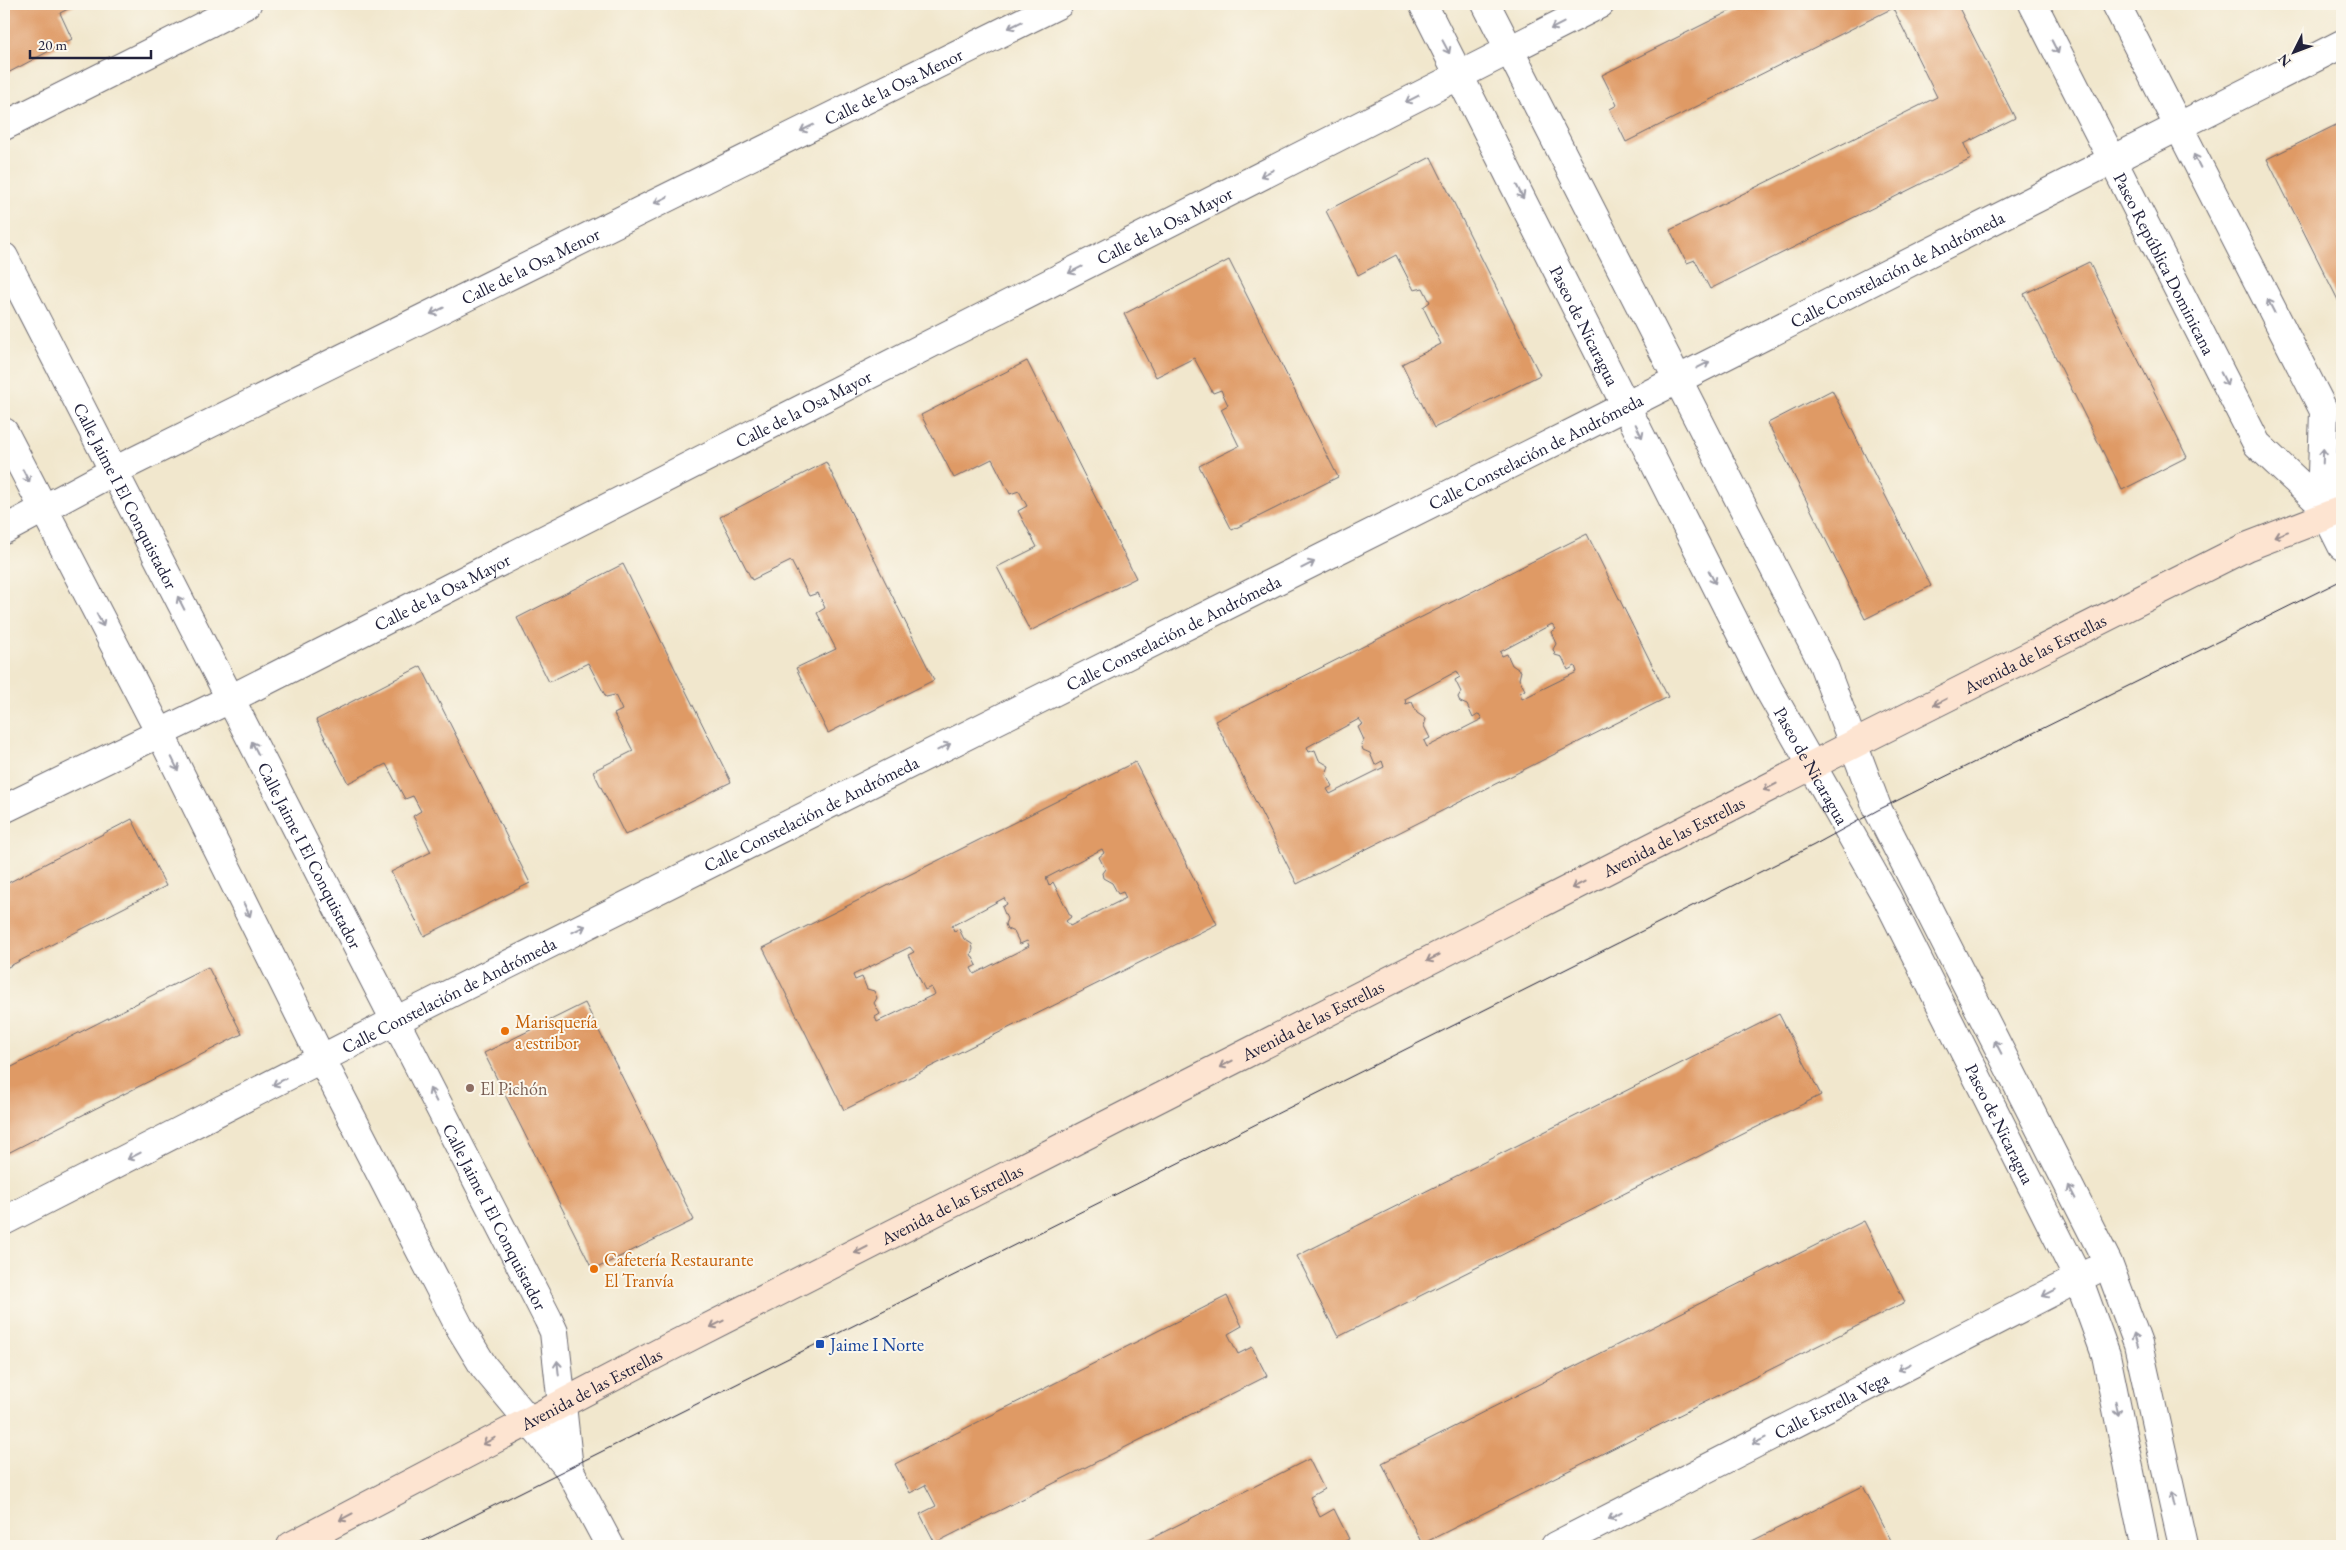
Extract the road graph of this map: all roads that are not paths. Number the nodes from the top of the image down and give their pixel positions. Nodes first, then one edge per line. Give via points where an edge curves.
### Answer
1 (247, 4) edge
2 (1059, 4) edge
3 (1424, 4) edge
4 (1486, 4) edge
5 (1600, 4) edge
6 (2033, 4) edge
7 (2116, 4) edge
8 (2342, 44) edge
9 (1508, 50) junction
10 (1461, 75) junction
11 (4, 126) edge
12 (2179, 126) junction
13 (2112, 160) junction
14 (4, 257) edge
15 (1677, 378) junction
16 (1626, 406) junction
17 (4, 432) edge
18 (114, 471) junction
19 (43, 510) junction
20 (2330, 510) edge
21 (4, 530) edge
22 (2342, 546) edge
23 (230, 698) junction
24 (160, 733) junction
25 (1854, 744) junction
26 (1813, 766) junction
27 (4, 810) edge
28 (395, 1021) junction
29 (322, 1060) junction
30 (4, 1222) edge
31 (2108, 1263) junction
32 (2078, 1278) junction
33 (562, 1404) junction
34 (528, 1420) junction
35 (569, 1469) junction
36 (290, 1546) edge
37 (610, 1546) edge
38 (1555, 1546) edge
39 (2145, 1546) edge
40 (2183, 1546) edge

1 - 11 street
2 -> 18 street, Calle de la Osa Menor
3 -> 10 street, Paseo de Nicaragua
4 - 9 street, Paseo de Nicaragua
5 -> 9 street, Calle de la Osa Mayor
6 -> 13 street, Paseo República Dominicana
7 - 12 street, Paseo República Dominicana
8 - 12 street, Calle Constelación de Andrómeda
9 - 10 street, Calle de la Osa Mayor
9 - 15 street, Paseo de Nicaragua
10 -> 16 street, Paseo de Nicaragua
10 -> 23 street, Calle de la Osa Mayor
12 - 13 street, Calle Constelación de Andrómeda
20 -> 12 street, Paseo República Dominicana via 2324,411
15 -> 13 street, Calle Constelación de Andrómeda
13 -> 20 street, Paseo República Dominicana via 2257,444
14 - 18 street, Calle Jaime I El Conquistador
15 - 16 street, Calle Constelación de Andrómeda
15 - 25 street, Paseo de Nicaragua via 1824,664
16 -> 26 street, Paseo de Nicaragua via 1769,690
28 -> 16 street, Calle Constelación de Andrómeda
17 -> 19 street, Calle Jaime I El Conquistador
18 - 19 street, Calle de la Osa Menor
23 -> 18 street, Calle Jaime I El Conquistador
19 - 21 street, Calle de la Osa Menor
19 -> 24 street, Calle Jaime I El Conquistador
20 - 22 street, Paseo República Dominicana
20 -> 25 street, Avenida de las Estrellas via 2246,547
23 - 24 street, Calle de la Osa Mayor
28 -> 23 street, Calle Jaime I El Conquistador
24 - 27 street, Calle de la Osa Mayor
24 -> 29 street, Calle Jaime I El Conquistador
25 - 26 street, Avenida de las Estrellas
31 -> 25 street, Paseo de Nicaragua via 1878,810
26 - 32 street, Paseo de Nicaragua via 1887,898
26 -> 33 street, Avenida de las Estrellas
28 - 29 street, Calle Constelación de Andrómeda
33 -> 28 street, Calle Jaime I El Conquistador via 554,1332
29 -> 30 street, Calle Constelación de Andrómeda
29 - 34 street, Calle Jaime I El Conquistador via 459,1326 484,1367
31 - 32 street, Calle Estrella Vega
40 -> 31 street, Paseo de Nicaragua via 2138,1344
32 -> 38 street, Calle Estrella Vega
32 -> 39 street, Paseo de Nicaragua via 2106,1355
33 - 34 street, Avenida de las Estrellas
33 - 35 street, Calle Jaime I El Conquistador
34 - 35 street, Calle Jaime I El Conquistador
34 -> 36 street, Avenida de las Estrellas
35 - 37 street, Calle Jaime I El Conquistador

